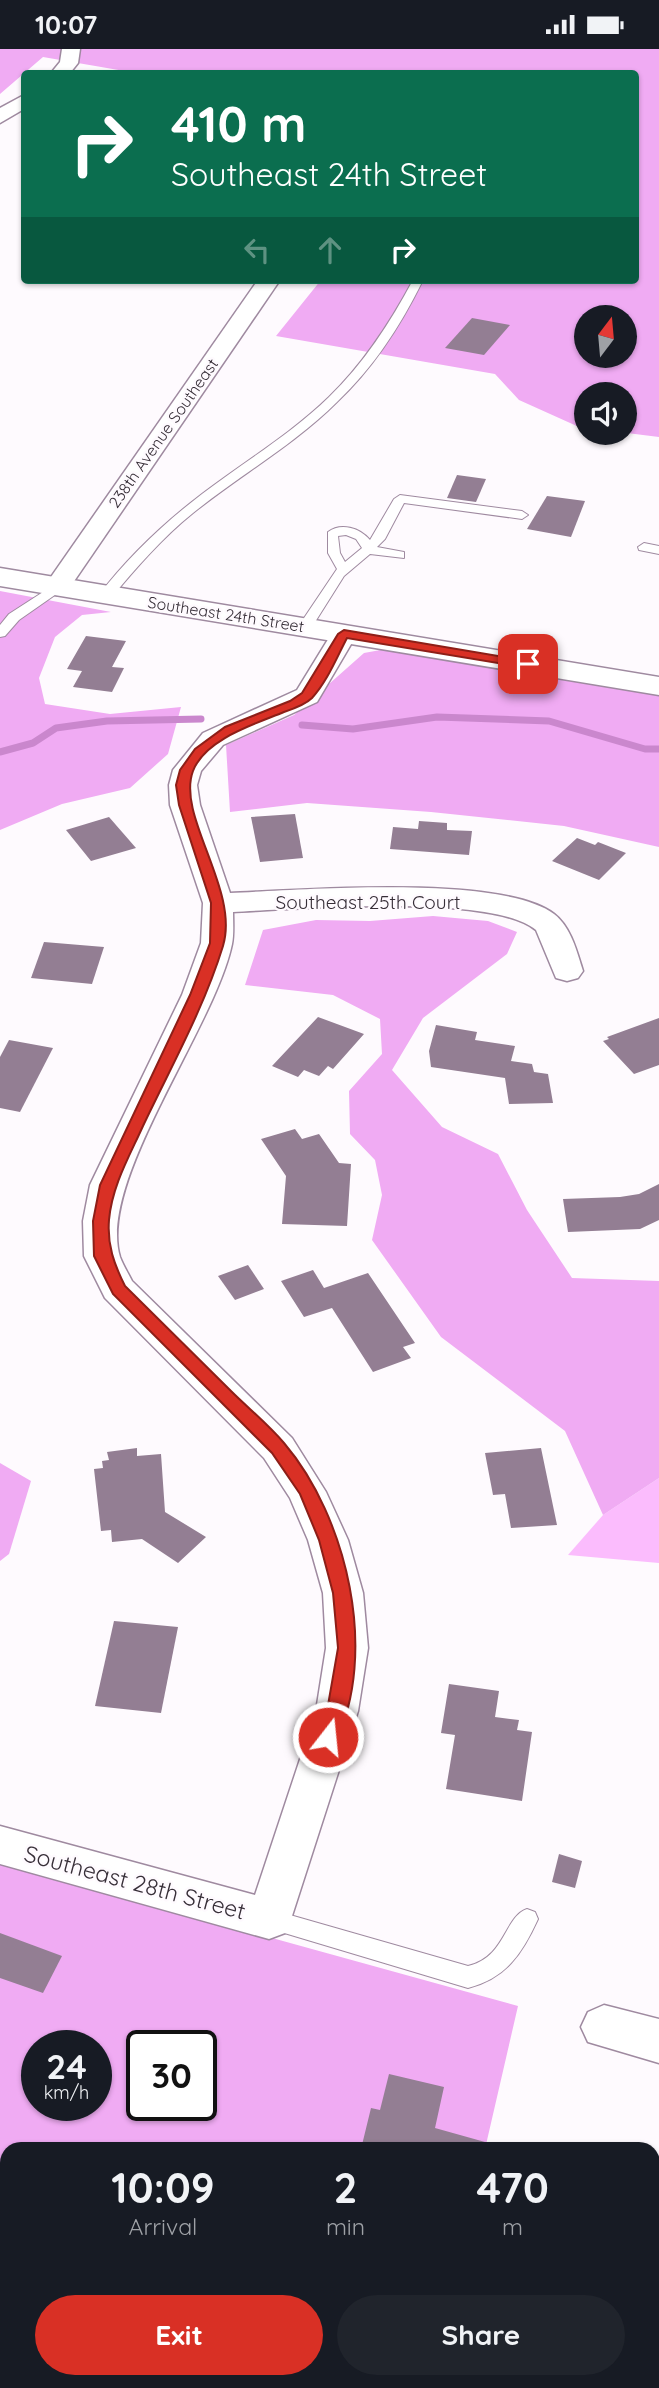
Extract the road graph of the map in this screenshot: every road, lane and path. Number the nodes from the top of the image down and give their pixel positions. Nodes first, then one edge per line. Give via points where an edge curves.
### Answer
1 (71, 49) edge
2 (63, 70) edge
3 (21, 103) edge
4 (0, 117) edge
5 (266, 284) edge
6 (416, 284) edge
7 (522, 515) dead end
8 (644, 547) dead end
9 (369, 550) junction
10 (659, 550) edge
11 (399, 555) dead end
12 (344, 570) junction
13 (0, 577) edge
14 (57, 587) junction
15 (106, 595) junction
16 (305, 627) junction
17 (0, 633) edge
18 (344, 634) junction
19 (659, 686) edge
20 (218, 903) junction
21 (567, 971) dead end
22 (0, 1845) edge
23 (269, 1919) junction
24 (527, 1919) dead end
25 (604, 2027) dead end
26 (659, 2041) edge

1 - 2 street
3 - 4 street
5 - 14 street, 238th Avenue Southeast
6 - 15 lane via 359,372 332,400 186,512 127,568
7 - 9 lane via 400,499
8 - 10 lane
9 - 11 lane
9 - 12 lane
9 - 12 lane via 358,534 335,532 332,546
12 - 16 lane
13 - 14 street, Southeast 24th Street
14 - 15 street, Southeast 24th Street
14 - 17 lane via 14,617
15 - 16 street, Southeast 24th Street
16 - 18 street, Southeast 24th Street
18 - 19 street, Southeast 24th Street
18 - 20 street via 307,696 213,739 187,770 183,785 186,805
20 - 21 street, Southeast 25th Court via 420,899 497,904 519,909 547,924
20 - 23 street via 212,962 107,1185 102,1256 118,1289 278,1448 307,1492 328,1540 342,1593 347,1648 337,1711
22 - 23 street, Southeast 28th Street
23 - 24 lane via 468,1977 486,1974 510,1951
25 - 26 street

